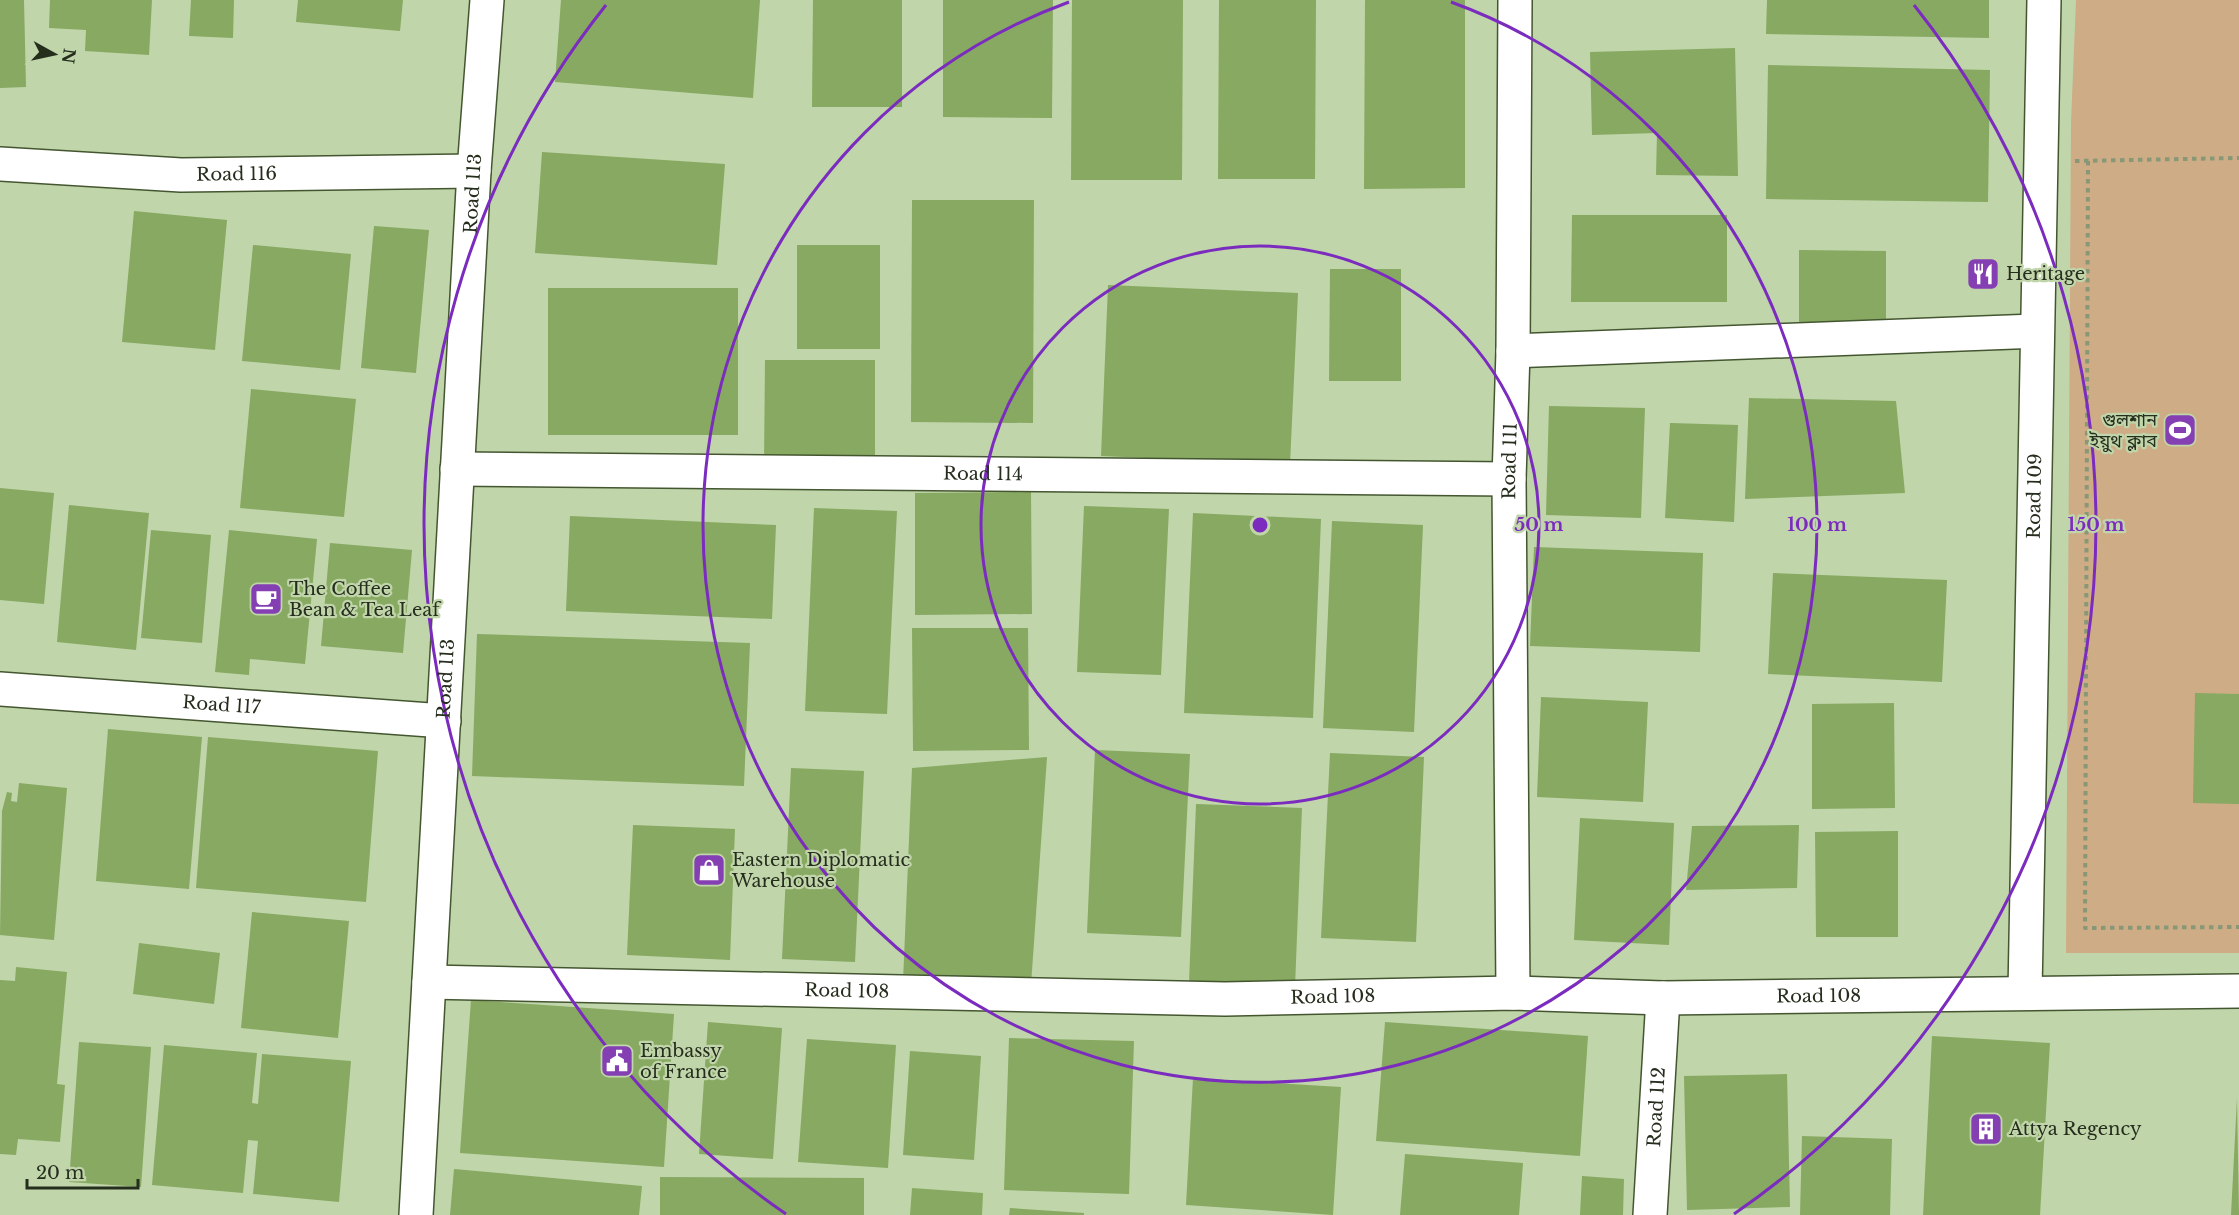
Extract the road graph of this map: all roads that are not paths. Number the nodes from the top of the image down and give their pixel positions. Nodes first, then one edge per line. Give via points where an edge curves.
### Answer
1 (487, 0) edge
2 (1515, 0) edge
3 (2044, 0) edge
4 (0, 164) edge
5 (474, 171) junction
6 (2037, 331) junction
7 (1513, 351) junction
8 (457, 469) junction
9 (1509, 479) junction
10 (0, 689) edge
11 (444, 721) junction
12 (429, 982) junction
13 (2239, 991) edge
14 (2025, 992) junction
15 (1513, 993) junction
16 (1664, 998) junction
17 (416, 1215) edge
18 (1650, 1215) edge

1 - 5 street, Road 113
2 - 7 street, Road 111
3 - 6 street, Road 109
4 - 5 street, Road 116 via 181,176
5 - 8 street, Road 113
6 - 7 street
6 - 14 street, Road 109
7 - 9 street, Road 111
8 - 9 street, Road 114
8 - 11 street, Road 113
9 - 15 street, Road 111
10 - 11 street, Road 117
11 - 12 street, Road 113
12 - 15 street, Road 108 via 1225,999
12 - 17 street, Road 113
13 - 14 street, Road 108
14 - 16 street, Road 108
15 - 16 street, Road 108
16 - 18 street, Road 112

